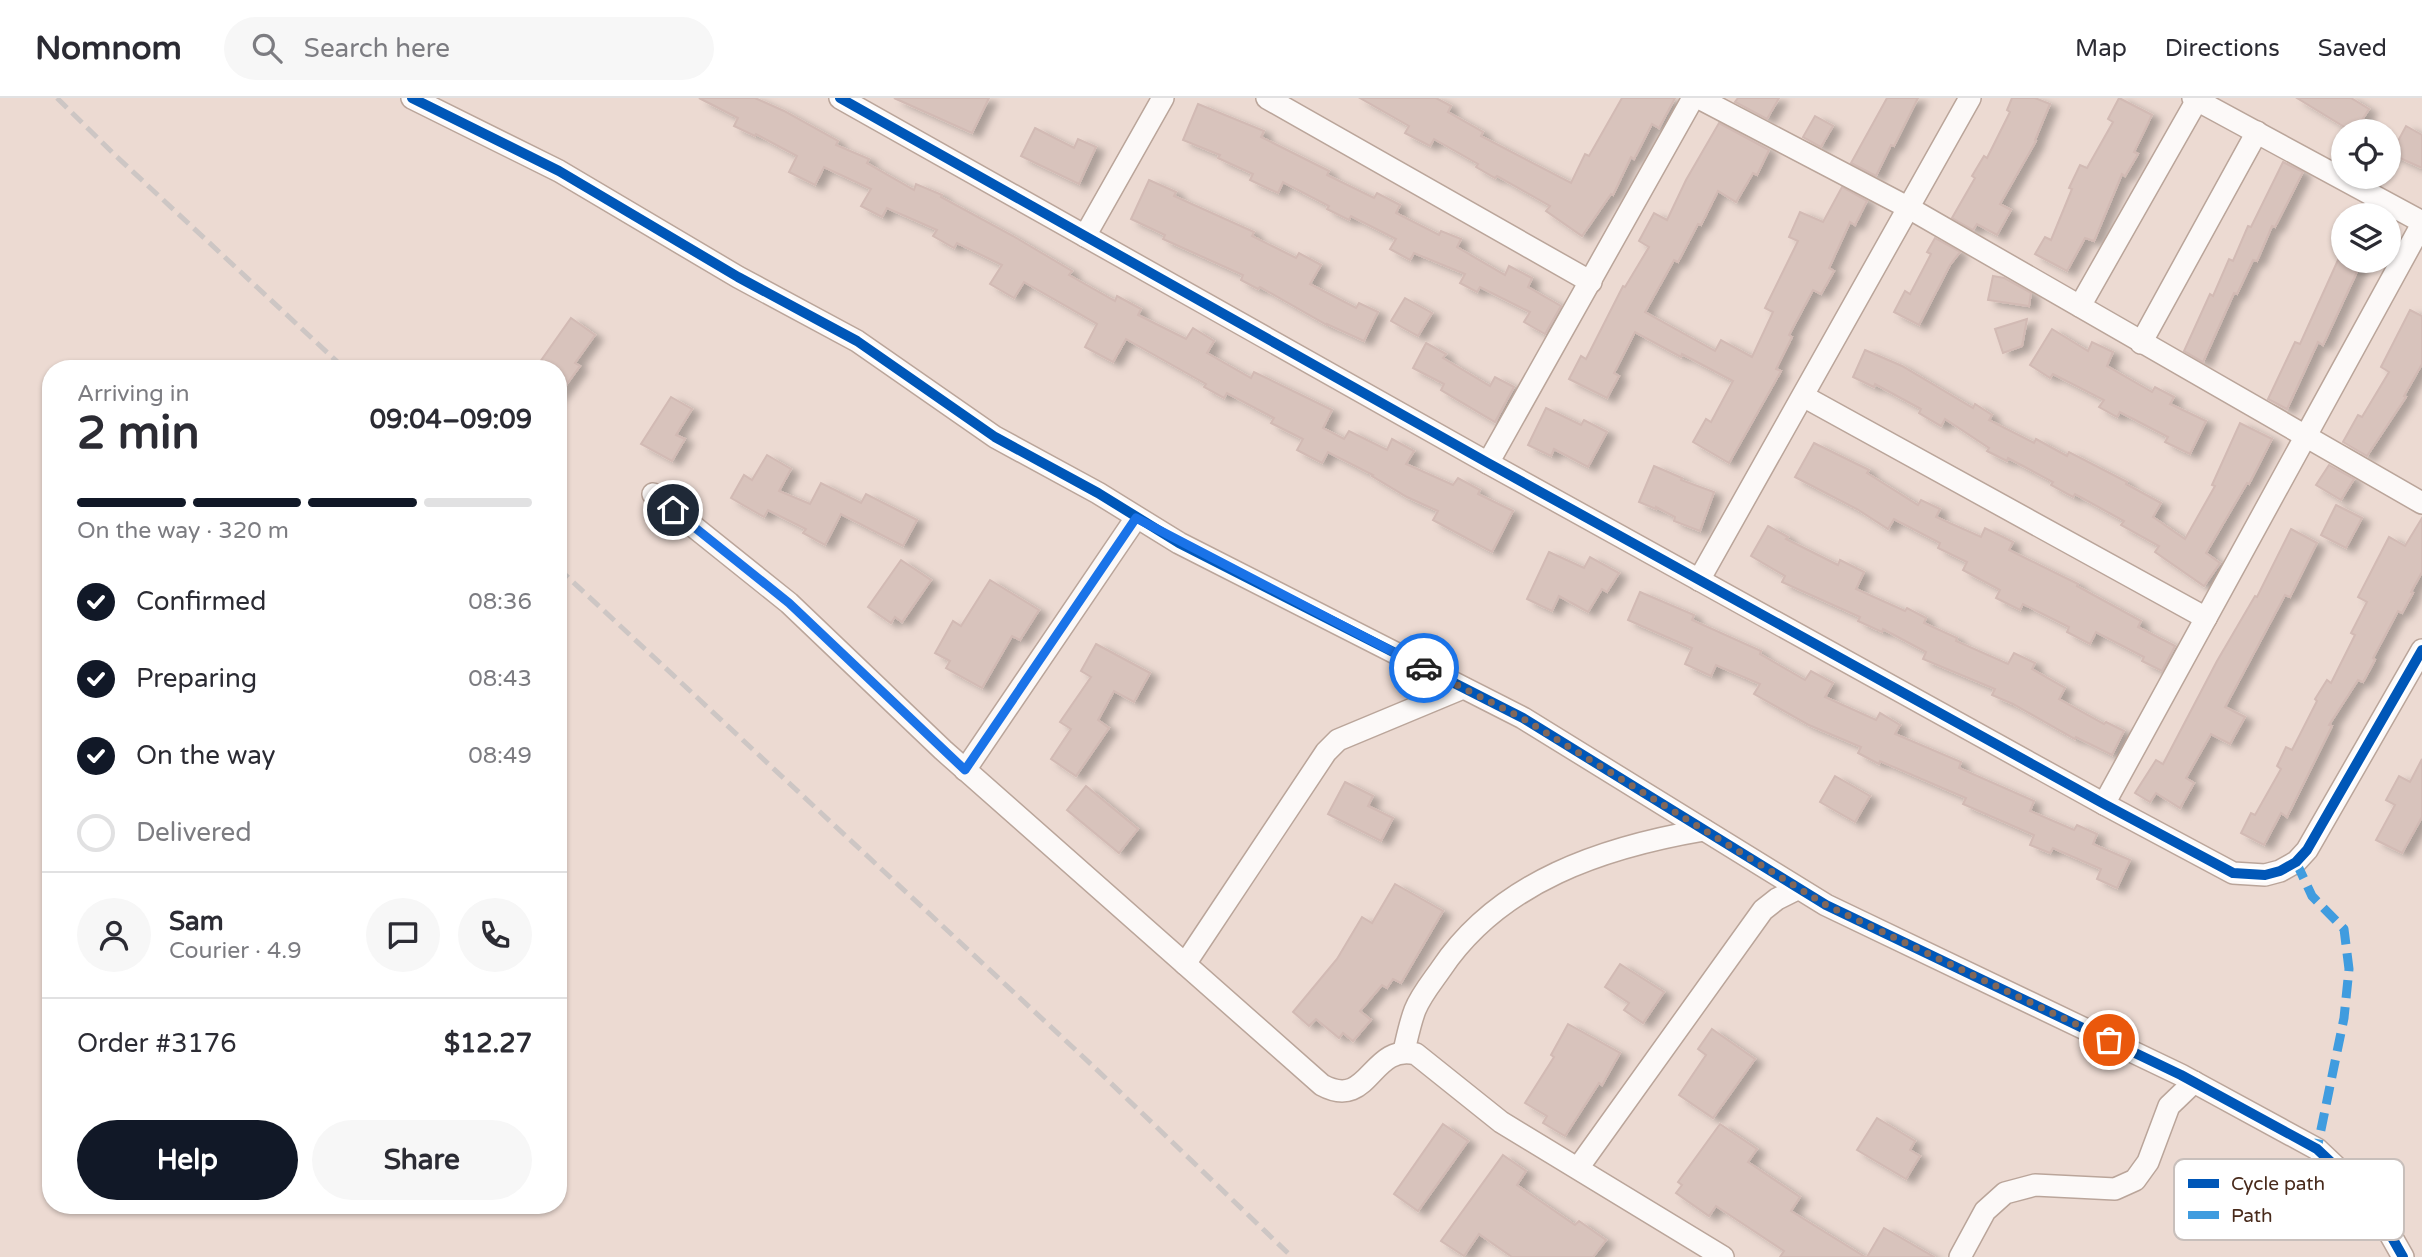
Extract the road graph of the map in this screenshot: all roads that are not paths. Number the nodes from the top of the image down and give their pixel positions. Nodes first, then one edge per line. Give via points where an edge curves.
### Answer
1 (412, 98) edge
2 (840, 98) edge
3 (1163, 98) edge
4 (1267, 98) edge
5 (1693, 98) edge
6 (1699, 98) edge
7 (1970, 98) edge
8 (2195, 99) edge
9 (2257, 132) junction
10 (1909, 208) junction
11 (2422, 223) edge
12 (1085, 236) junction
13 (1591, 282) junction
14 (2080, 306) junction
15 (2141, 343) junction
16 (1803, 396) junction
17 (2306, 438) junction
18 (1488, 463) junction
19 (653, 494) dead end
20 (2422, 503) edge
21 (1136, 518) junction
22 (1699, 580) junction
23 (2206, 618) junction
24 (2422, 650) edge
25 (1463, 688) junction
26 (965, 770) junction
27 (2104, 804) junction
28 (1704, 830) junction
29 (1797, 889) junction
30 (1185, 964) junction
31 (1404, 1051) junction
32 (2194, 1082) junction
33 (2327, 1159) edge
34 (1578, 1168) junction
35 (1723, 1257) edge
36 (1960, 1257) edge

1 - 21 street via 559,171 857,341 995,437
2 - 12 street
3 - 12 street
4 - 13 street
5 - 13 street
6 - 10 street
7 - 10 street
8 - 9 street
8 - 14 street
9 - 11 street
9 - 15 street
10 - 14 street
10 - 16 street
11 - 17 street
12 - 18 street
13 - 18 street
14 - 15 street
15 - 17 street
16 - 22 street
16 - 23 street
17 - 20 street
17 - 23 street
18 - 22 street
19 - 26 street via 789,603
21 - 25 street
21 - 26 street
22 - 27 street
23 - 27 street
24 - 27 street via 2307,850 2280,871 2233,873
25 - 28 street via 1522,718
25 - 30 street via 1338,740
26 - 30 street
28 - 29 street
28 - 31 street via 1602,855 1527,887 1504,903 1457,945 1422,996
29 - 32 street
29 - 34 street via 1763,910
30 - 31 street via 1335,1093 1360,1084 1393,1054
31 - 34 street via 1416,1054 1501,1122
32 - 33 street via 2317,1149
32 - 36 street via 2169,1106 2148,1162 2135,1181 2115,1189 2035,1185 2005,1193 1985,1210
34 - 35 street

